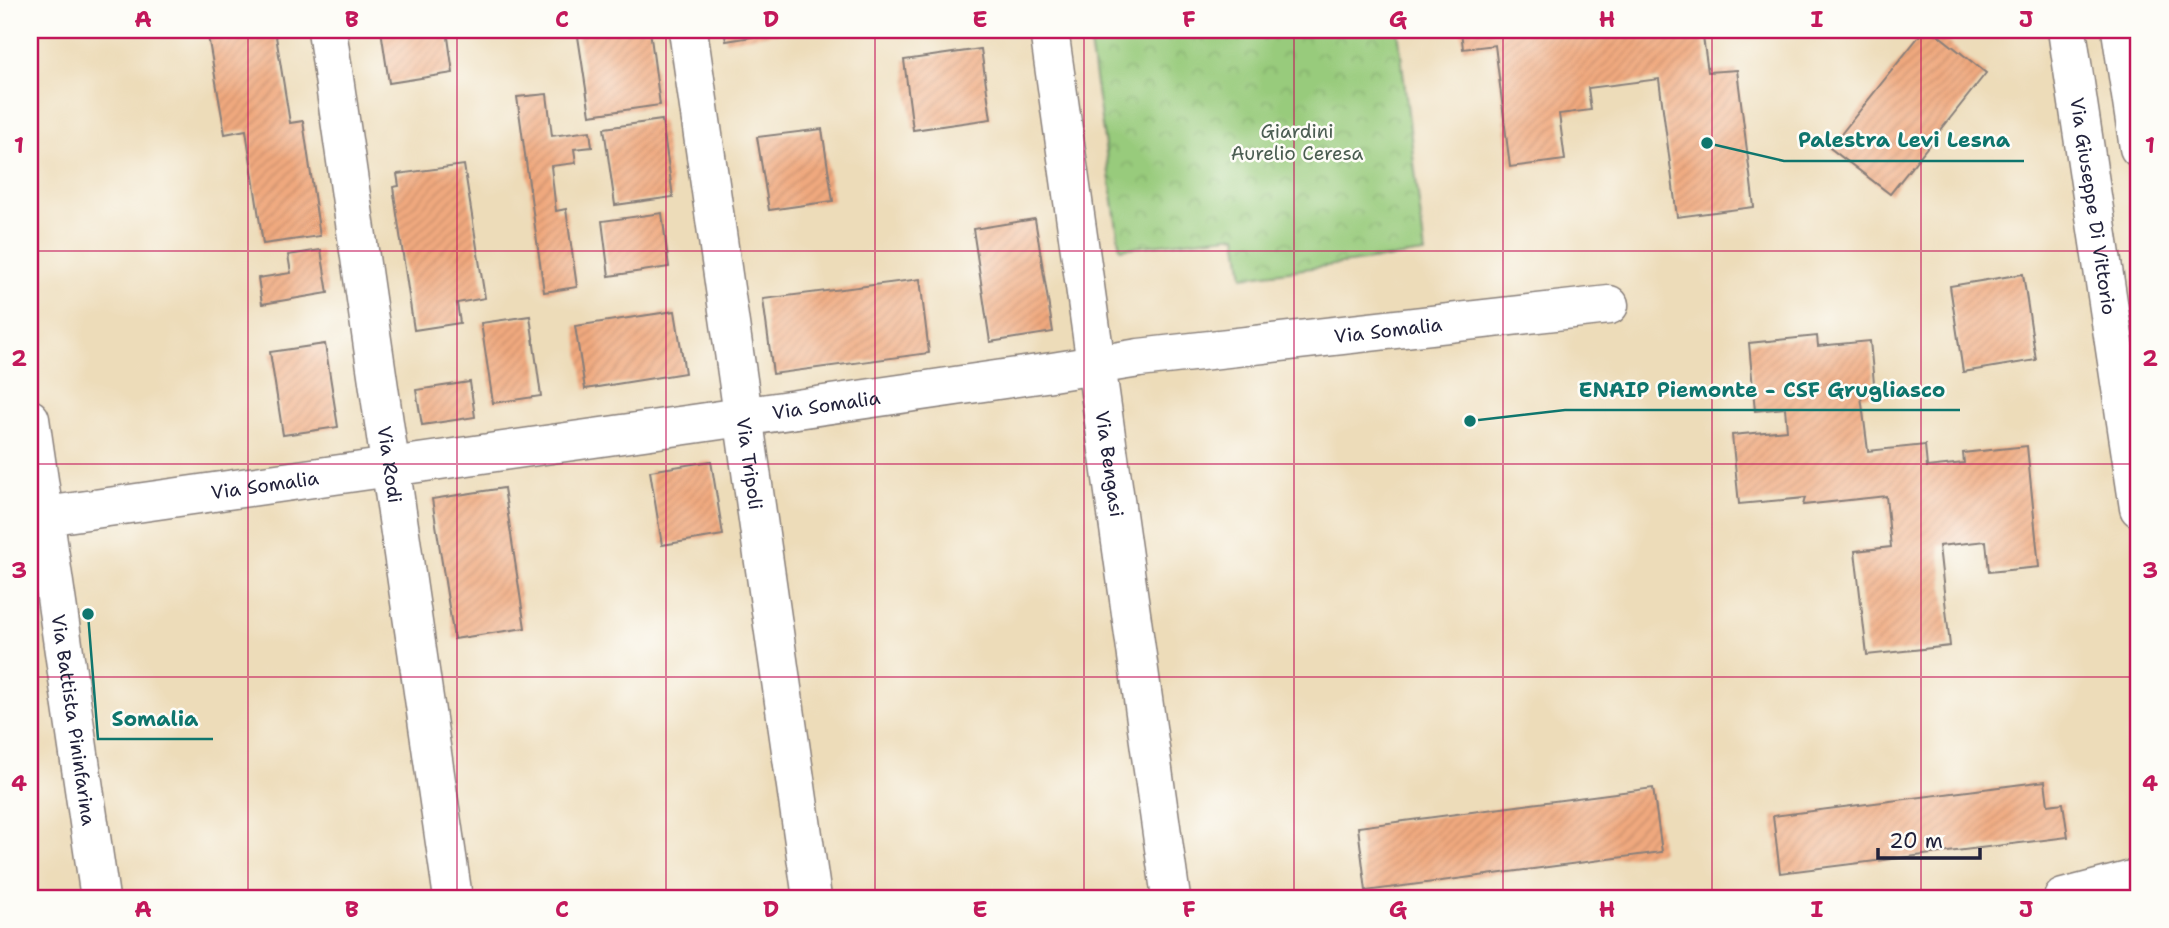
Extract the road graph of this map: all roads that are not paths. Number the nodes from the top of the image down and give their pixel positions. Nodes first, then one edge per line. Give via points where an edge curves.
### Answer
1 (327, 30) edge
2 (688, 30) edge
3 (1049, 30) edge
4 (2067, 30) edge
5 (2121, 30) edge
6 (2139, 148) edge
7 (1609, 305) dead end
8 (1097, 365) junction
9 (742, 417) junction
10 (30, 419) edge
11 (391, 467) junction
12 (2139, 508) edge
13 (45, 516) junction
14 (2139, 878) edge
15 (100, 898) edge
16 (453, 898) edge
17 (812, 898) edge
18 (1171, 898) edge
19 (2063, 898) edge

1 - 11 street, Via Rodi
2 - 9 street, Via Tripoli
3 - 8 street, Via Bengasi
4 - 12 street, Via Giuseppe Di Vittorio
5 - 6 street
7 - 8 street, Via Somalia
8 - 9 street, Via Somalia
8 - 18 street, Via Bengasi
9 - 11 street, Via Somalia
9 - 17 street, Via Tripoli
10 - 13 street, Via Battista Pininfarina
11 - 13 street, Via Somalia
11 - 16 street, Via Rodi
13 - 15 street, Via Battista Pininfarina
14 - 19 street

